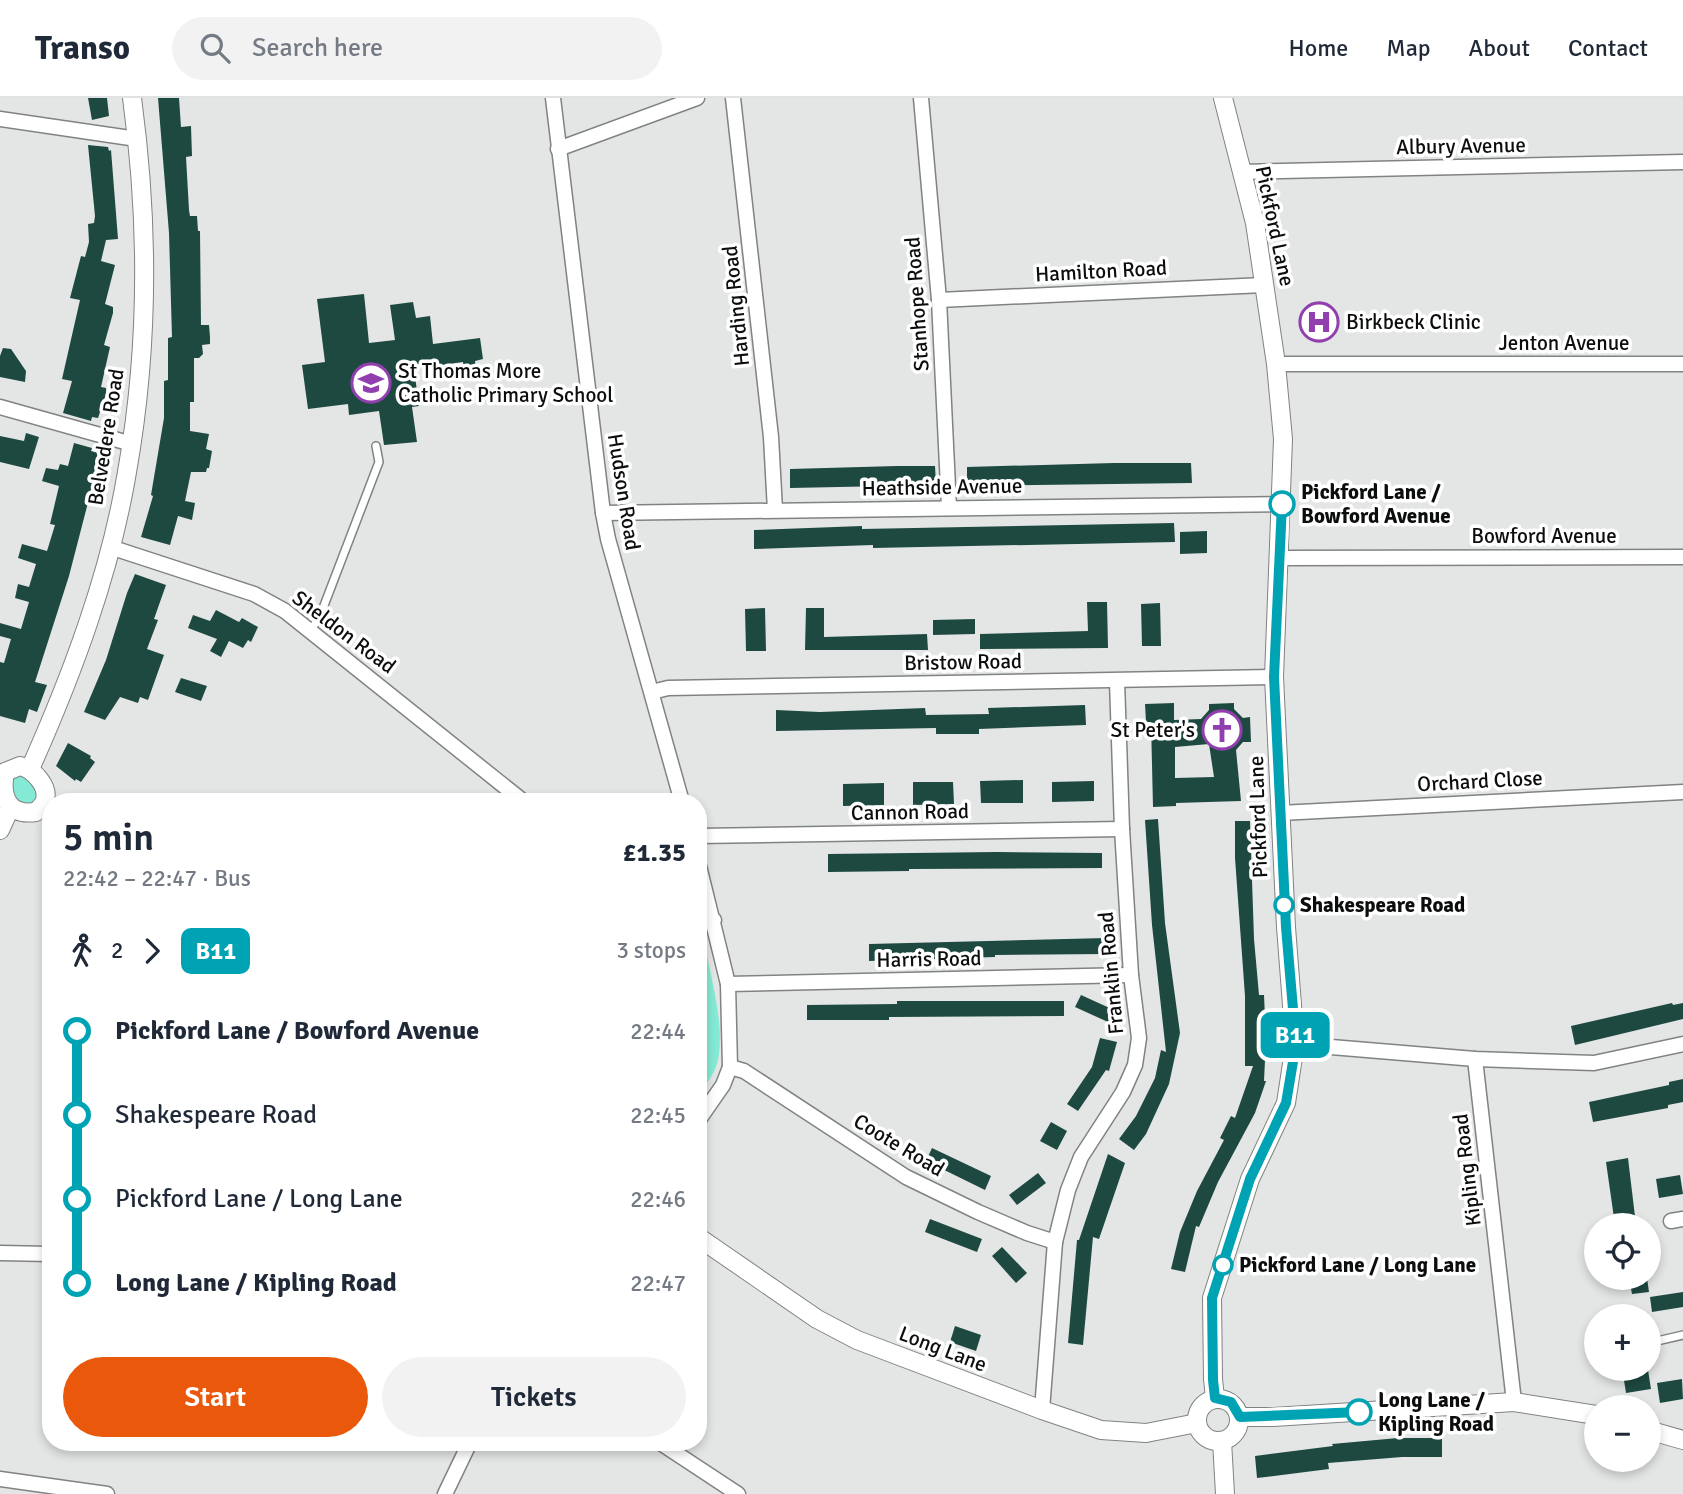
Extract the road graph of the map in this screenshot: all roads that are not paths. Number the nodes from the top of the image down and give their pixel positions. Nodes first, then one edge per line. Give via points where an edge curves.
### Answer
1 (132, 98) edge
2 (553, 98) edge
3 (697, 98) edge
4 (733, 98) edge
5 (921, 98) edge
6 (1223, 98) edge
7 (0, 119) edge
8 (137, 139) junction
9 (558, 149) junction
10 (1683, 162) edge
11 (1241, 172) junction
12 (1265, 285) junction
13 (939, 300) junction
14 (1276, 364) junction
15 (1683, 364) edge
16 (0, 407) edge
17 (132, 444) junction
18 (376, 446) dead end
19 (1282, 504) junction
20 (949, 508) junction
21 (775, 510) junction
22 (603, 513) junction
23 (110, 547) junction
24 (1683, 556) edge
25 (1279, 558) junction
26 (311, 630) junction
27 (1274, 677) junction
28 (1117, 681) junction
29 (652, 692) junction
30 (30, 769) junction
31 (2, 770) edge
32 (1683, 792) edge
33 (45, 793) edge
34 (513, 793) edge
35 (680, 793) edge
36 (10, 808) junction
37 (42, 808) edge
38 (1280, 813) junction
39 (1122, 829) junction
40 (0, 830) edge
41 (707, 836) edge
42 (707, 895) edge
43 (714, 920) junction
44 (707, 921) edge
45 (1131, 975) junction
46 (728, 984) junction
47 (1296, 1044) junction
48 (1683, 1044) edge
49 (1475, 1059) junction
50 (730, 1066) junction
51 (707, 1108) edge
52 (1055, 1242) junction
53 (707, 1243) edge
54 (0, 1253) edge
55 (42, 1254) edge
56 (1683, 1335) edge
57 (1661, 1340) edge
58 (1215, 1398) junction
59 (1514, 1402) junction
60 (1042, 1410) junction
61 (1584, 1413) edge
62 (1240, 1417) junction
63 (1197, 1423) junction
64 (1661, 1434) edge
65 (1683, 1440) edge
66 (1222, 1441) junction
67 (466, 1451) edge
68 (674, 1451) edge
69 (0, 1479) edge
70 (107, 1494) edge
71 (445, 1494) edge
72 (738, 1494) edge
73 (1225, 1494) edge

1 - 8 street, Belvedere Road
2 - 9 street, Hudson Road
3 - 9 street
4 - 21 street, Harding Road via 770,424
5 - 13 street, Stanhope Road
6 - 11 street, Pickford Lane
7 - 8 street
8 - 17 street, Belvedere Road via 145,281
9 - 22 street, Hudson Road
10 - 11 street, Albury Avenue
11 - 12 street, Pickford Lane
12 - 13 street, Hamilton Road
12 - 14 street, Pickford Lane
13 - 20 street, Stanhope Road
14 - 15 street, Jenton Avenue
14 - 19 street, Pickford Lane via 1283,439
16 - 17 street
17 - 23 street, Belvedere Road
18 - 26 lane via 379,462
19 - 20 street, Heathside Avenue
19 - 25 street, Pickford Lane
20 - 21 street, Heathside Avenue
21 - 22 street, Heathside Avenue
22 - 29 street, Hudson Road
23 - 26 street, Sheldon Road via 254,594
23 - 30 street, Belvedere Road via 85,631
24 - 25 street, Bowford Avenue
25 - 27 street, Pickford Lane
26 - 34 street, Sheldon Road
27 - 28 street, Bristow Road
27 - 38 street, Pickford Lane
28 - 29 street, Bristow Road via 668,688
28 - 39 street, Franklin Road
29 - 35 street, Hudson Road
30 - 31 street
30 - 33 street
31 - 36 street via 3,796
32 - 38 street, Orchard Close
36 - 37 street via 22,814
36 - 40 street
38 - 47 street, Pickford Lane
39 - 41 street, Cannon Road
39 - 45 street, Franklin Road
42 - 43 street
43 - 44 street
43 - 46 street
45 - 46 street, Harris Road
45 - 52 street, Franklin Road via 1139,1038 1135,1065 1081,1157
46 - 50 street
47 - 49 street
47 - 58 street, Pickford Lane via 1286,1103 1250,1179 1212,1298
48 - 49 street via 1594,1063
49 - 59 street, Kipling Road
50 - 51 street
50 - 52 street, Coote Road via 906,1177
52 - 60 street, Franklin Road
53 - 60 street, Long Lane via 817,1319 857,1340
54 - 55 street
56 - 57 lane
58 - 62 street via 1231,1402
58 - 63 street via 1201,1407
59 - 61 street
59 - 62 street
60 - 63 street, Long Lane via 1101,1430 1146,1433
62 - 66 street via 1236,1432
63 - 66 street via 1206,1437
64 - 65 street
66 - 73 street
67 - 71 street
68 - 72 street
69 - 70 street

